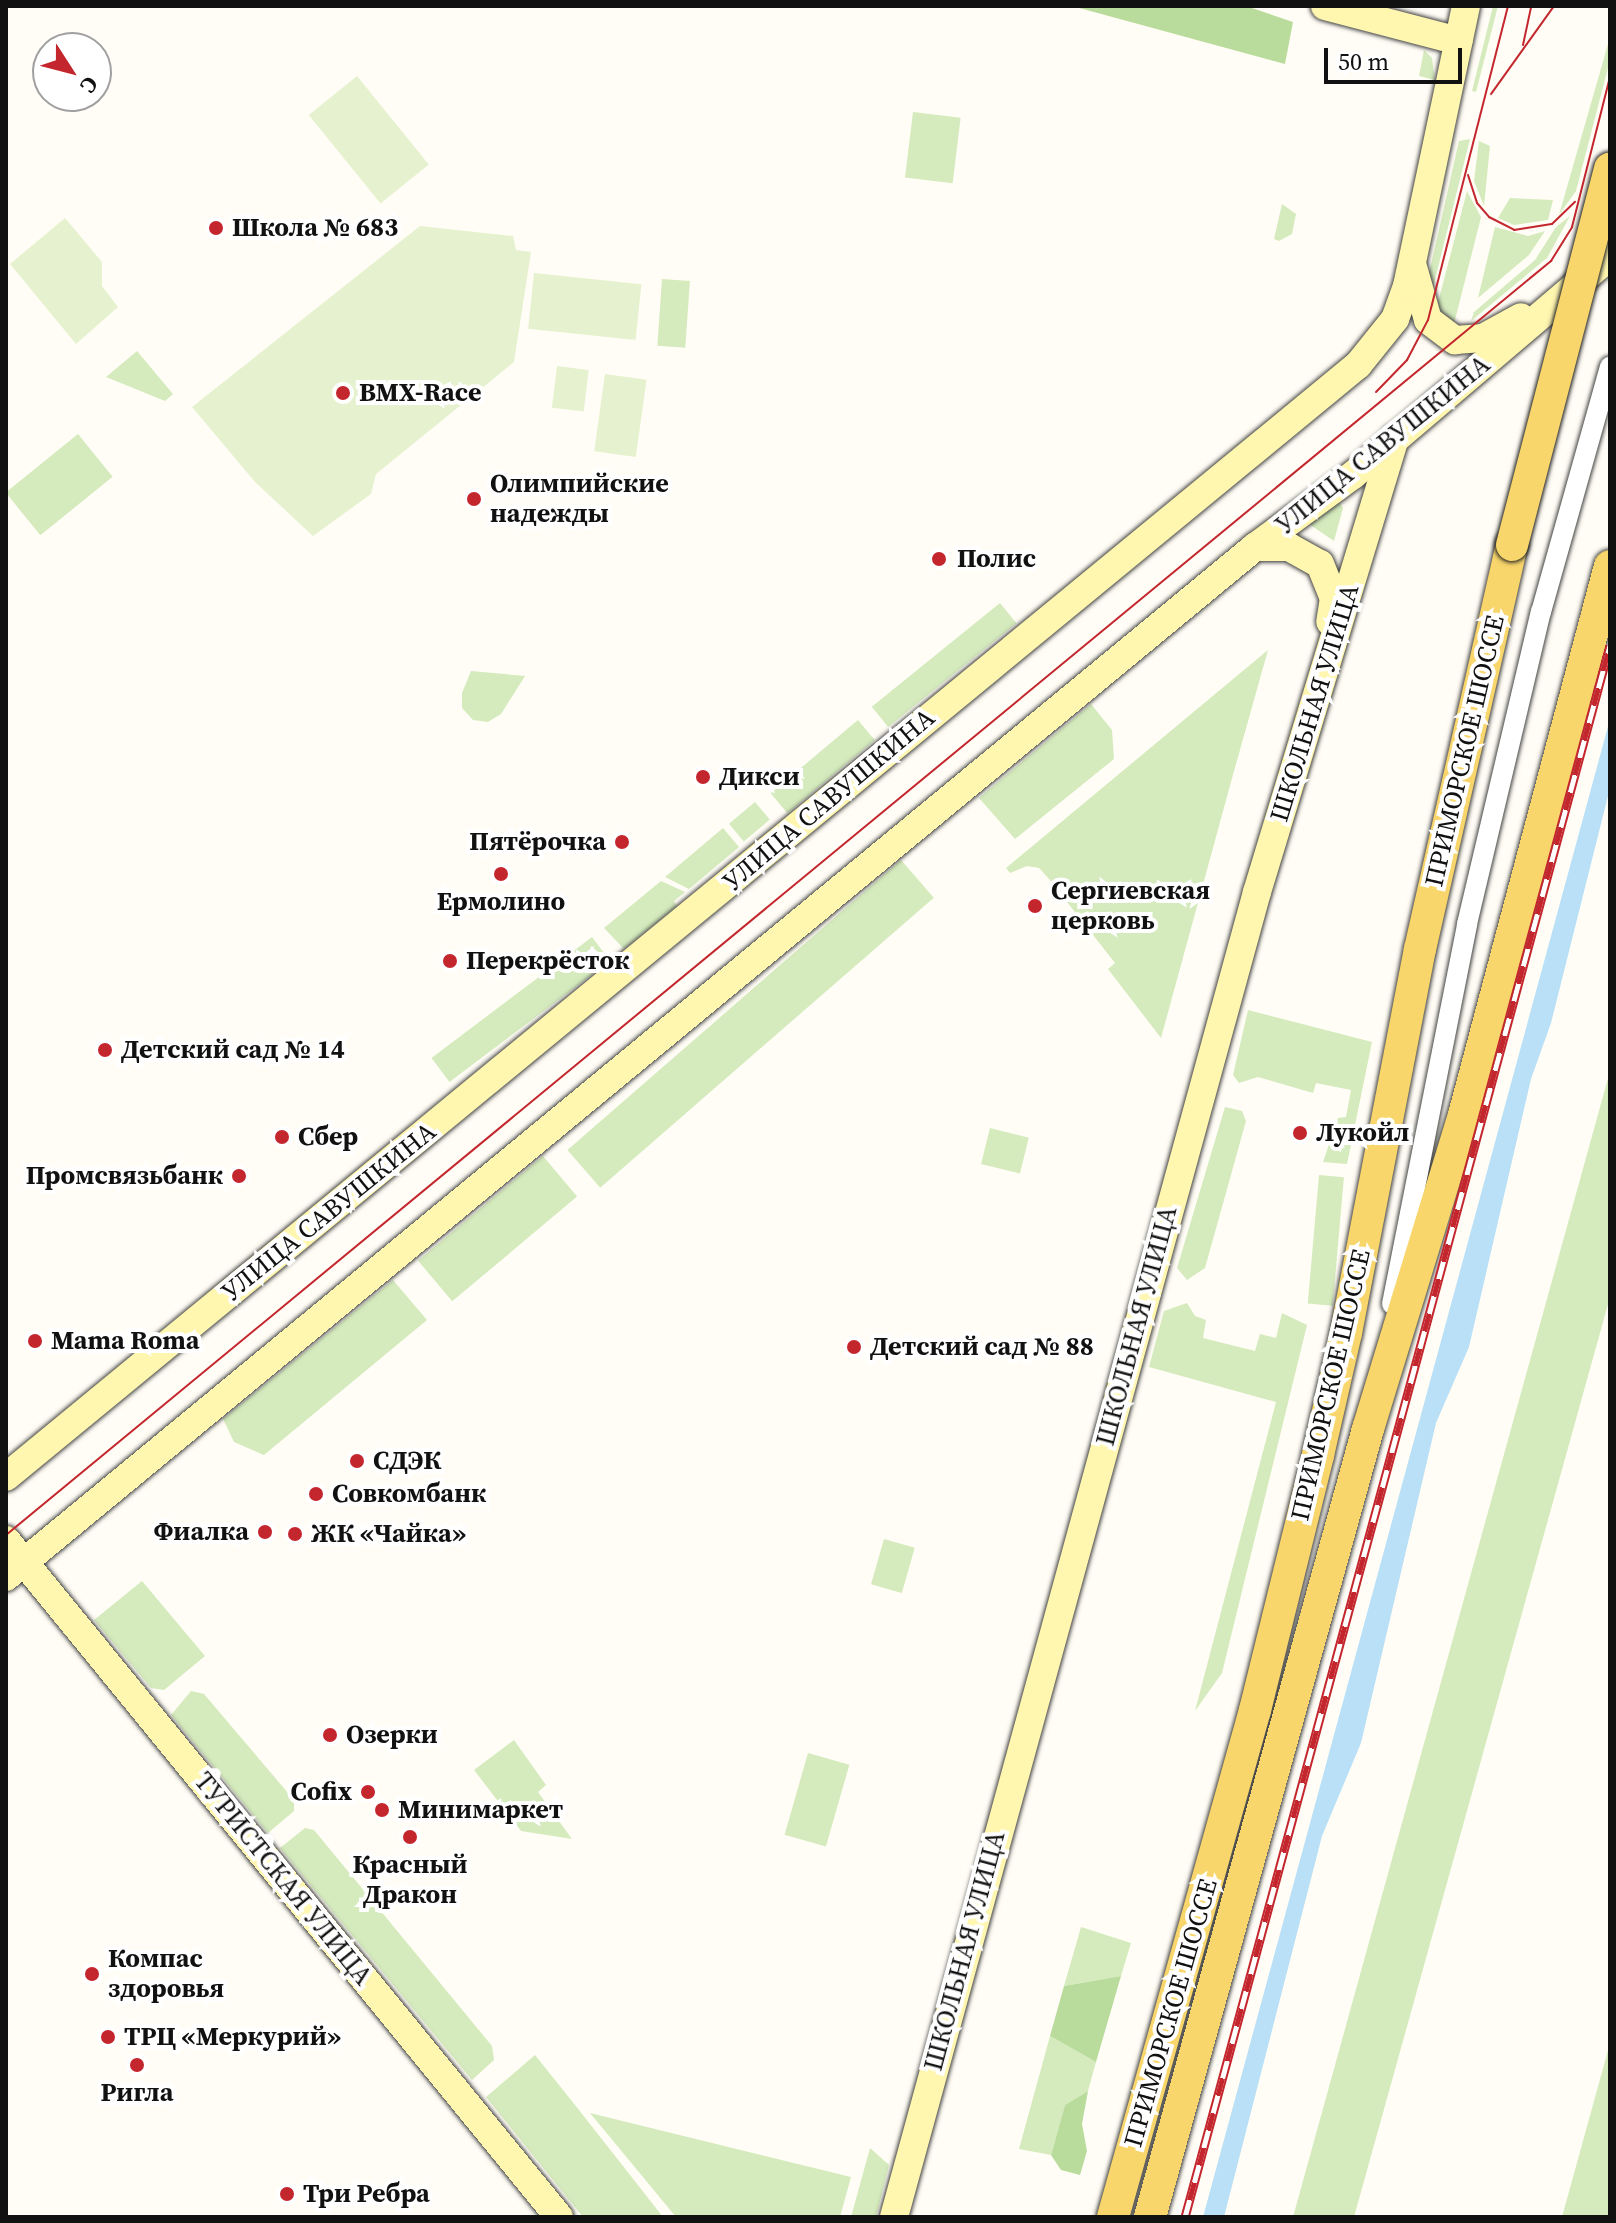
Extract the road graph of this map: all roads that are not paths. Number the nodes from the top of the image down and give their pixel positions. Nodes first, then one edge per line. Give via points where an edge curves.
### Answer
1 (1325, 6) edge
2 (1466, 6) edge
3 (1458, 41) junction
4 (1610, 169) edge
5 (1610, 256) edge
6 (1413, 262) junction
7 (1581, 282) junction
8 (1610, 366) edge
9 (1395, 439) junction
10 (1255, 547) junction
11 (1610, 566) edge
12 (1325, 658) junction
13 (1368, 1429) junction
14 (6, 1477) edge
15 (12, 1560) edge
16 (559, 2217) edge
17 (894, 2217) edge
18 (1113, 2217) edge
19 (1150, 2217) edge

1 - 3 main road
2 - 3 main road, УЛИЦА САВУШКИНА
3 - 6 main road, УЛИЦА САВУШКИНА
4 - 18 main road, ПРИМОРСКОЕ ШОССЕ, bridge via 1512,545 1420,949 1318,1455 1255,1710
5 - 7 main road, УЛИЦА САВУШКИНА
6 - 7 main road via 1428,320 1445,335 1467,342
6 - 14 main road, УЛИЦА САВУШКИНА via 1395,319 1358,365
7 - 9 main road, УЛИЦА САВУШКИНА
8 - 13 street via 1467,924
9 - 10 main road, УЛИЦА САВУШКИНА
9 - 12 main road, ШКОЛЬНАЯ УЛИЦА
10 - 12 main road via 1289,547 1320,564 1334,598
10 - 15 main road, УЛИЦА САВУШКИНА
11 - 13 main road, ПРИМОРСКОЕ ШОССЕ via 1464,1115
12 - 17 main road, ШКОЛЬНАЯ УЛИЦА
13 - 19 main road, ПРИМОРСКОЕ ШОССЕ
15 - 16 main road, ТУРИСТСКАЯ УЛИЦА

